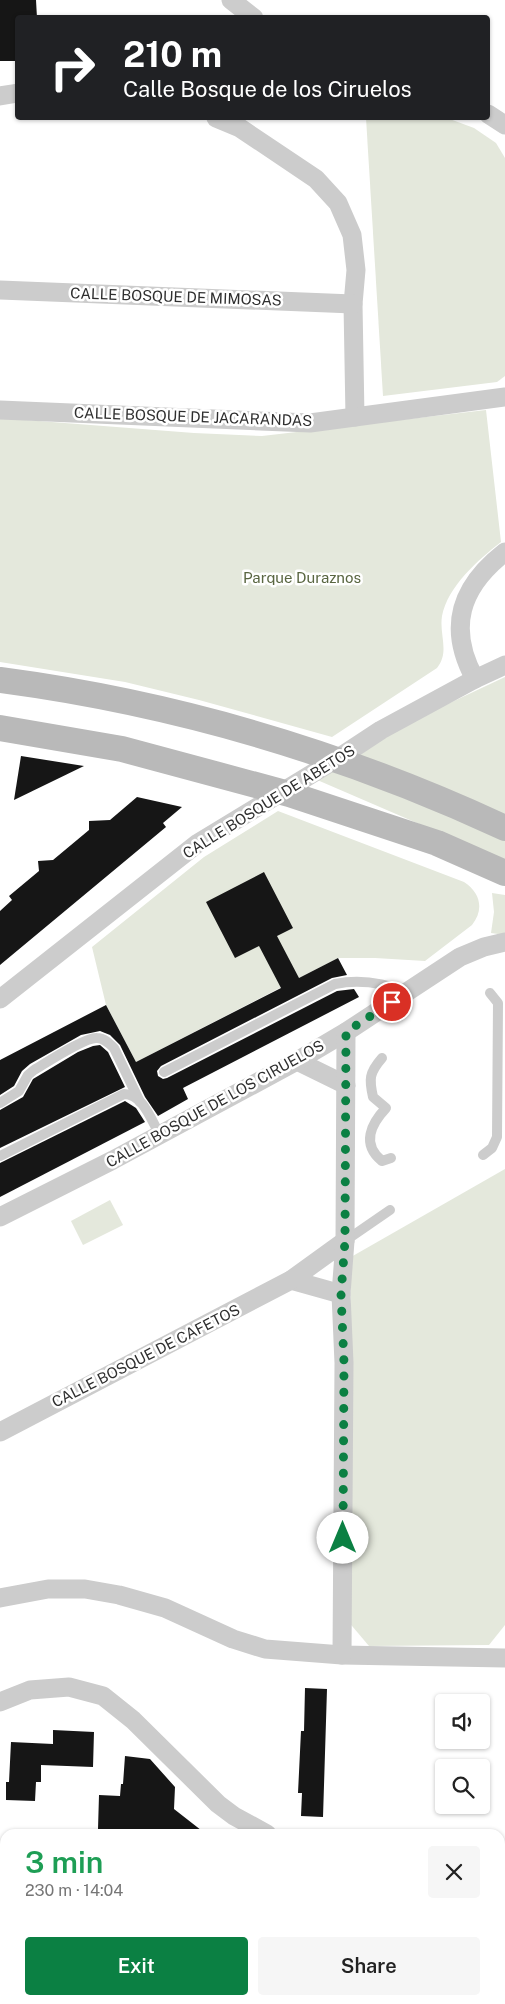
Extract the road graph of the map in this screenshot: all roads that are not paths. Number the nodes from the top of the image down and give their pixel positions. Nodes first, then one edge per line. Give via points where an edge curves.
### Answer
1 (231, 0) edge
2 (250, 15) edge
3 (15, 94) edge
4 (0, 96) edge
5 (490, 115) edge
6 (221, 120) edge
7 (505, 125) edge
8 (0, 290) edge
9 (353, 304) junction
10 (505, 397) edge
11 (0, 410) edge
12 (355, 417) junction
13 (505, 552) edge
14 (505, 665) edge
15 (475, 679) junction
16 (0, 680) edge
17 (0, 728) edge
18 (505, 828) edge
19 (505, 873) edge
20 (505, 942) edge
21 (484, 947) junction
22 (505, 956) edge
23 (407, 992) junction
24 (490, 993) dead end
25 (0, 999) edge
26 (346, 1032) junction
27 (502, 1037) edge
28 (382, 1058) dead end
29 (297, 1062) junction
30 (164, 1072) dead end
31 (346, 1085) junction
32 (140, 1102) junction
33 (0, 1103) edge
34 (160, 1135) junction
35 (483, 1155) dead end
36 (0, 1156) edge
37 (391, 1158) dead end
38 (390, 1210) dead end
39 (0, 1217) edge
40 (345, 1241) junction
41 (291, 1280) junction
42 (341, 1294) junction
43 (0, 1432) edge
44 (0, 1598) edge
45 (342, 1655) junction
46 (505, 1658) edge
47 (0, 1702) edge
48 (258, 1829) edge

1 - 2 street
3 - 4 street
5 - 7 street
6 - 9 street via 240,128 316,179 338,203 352,235 356,270
8 - 9 street, CALLE BOSQUE DE MIMOSAS
9 - 12 street
10 - 12 street, CALLE BOSQUE DE JACARANDAS
11 - 12 street, CALLE BOSQUE DE JACARANDAS via 310,423
13 - 15 street via 468,594 460,617 462,651
14 - 15 street, CALLE BOSQUE DE ABETOS
15 - 25 street, CALLE BOSQUE DE ABETOS via 382,730 198,843
16 - 18 main road, bridge via 125,700 298,746 457,806
17 - 19 main road, bridge via 122,749 290,794 437,843
20 - 21 street, CALLE BOSQUE DE LOS CIRUELOS
21 - 22 street
21 - 23 street, CALLE BOSQUE DE LOS CIRUELOS via 460,957
23 - 26 street, CALLE BOSQUE DE LOS CIRUELOS
23 - 30 lane via 355,980 334,984
24 - 27 lane via 498,1003
26 - 29 street, CALLE BOSQUE DE LOS CIRUELOS
26 - 31 street
27 - 35 lane via 497,1137 492,1148
28 - 37 lane via 369,1081 373,1097 386,1108 376,1118 370,1143 373,1153 382,1160
29 - 31 street
29 - 34 street, CALLE BOSQUE DE LOS CIRUELOS
31 - 40 street
32 - 33 lane via 114,1048 97,1038 87,1040 34,1070 19,1091
32 - 34 lane
32 - 36 lane via 130,1094 118,1096
34 - 39 street, CALLE BOSQUE DE LOS CIRUELOS
38 - 40 lane
40 - 41 street, CALLE BOSQUE DE CAFETOS
40 - 42 street
41 - 42 street
41 - 43 street, CALLE BOSQUE DE CAFETOS
42 - 45 street via 344,1363
44 - 45 street via 48,1590 85,1589 165,1608 233,1639 264,1649
45 - 46 street
47 - 48 street via 30,1690 69,1687 103,1696 133,1720 218,1804

